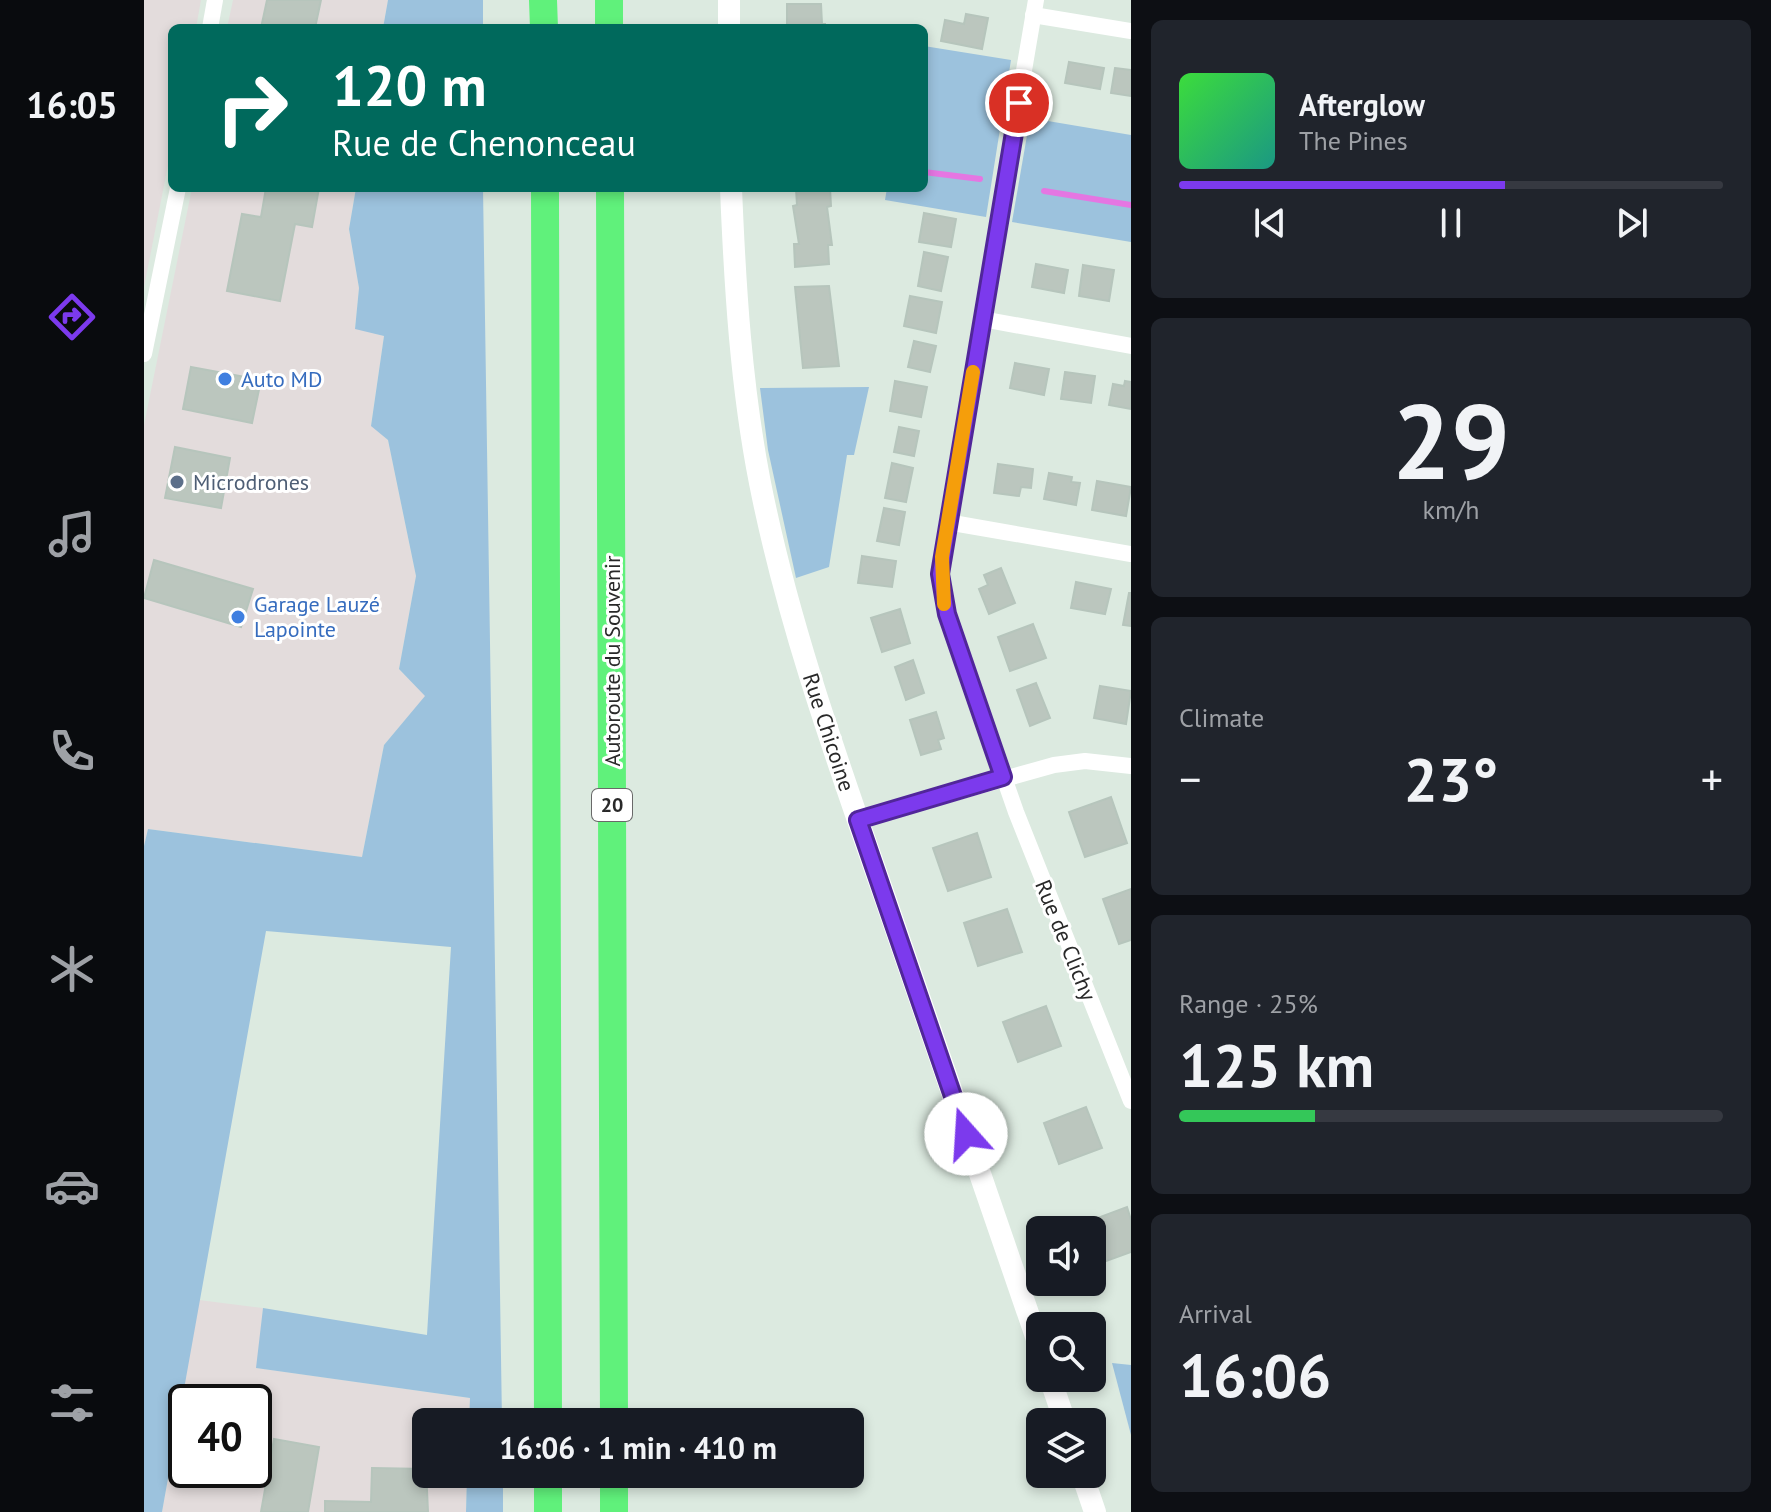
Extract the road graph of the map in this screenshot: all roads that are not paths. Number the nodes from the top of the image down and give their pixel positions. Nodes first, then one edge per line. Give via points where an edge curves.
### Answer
1 (215, 0) edge
2 (543, 0) edge
3 (609, 0) edge
4 (729, 0) edge
5 (1034, 8) edge
6 (211, 24) edge
7 (544, 24) edge
8 (609, 24) edge
9 (729, 24) edge
10 (1131, 31) edge
11 (177, 192) edge
12 (545, 192) edge
13 (610, 192) edge
14 (731, 192) edge
15 (982, 319) junction
16 (1131, 346) edge
17 (144, 354) edge
18 (947, 522) junction
19 (1131, 554) edge
20 (1131, 766) edge
21 (1003, 777) junction
22 (858, 820) junction
23 (1131, 1101) edge
24 (1028, 1312) edge
25 (548, 1408) edge
26 (614, 1408) edge
27 (548, 1488) edge
28 (614, 1488) edge
29 (1087, 1488) edge
30 (548, 1512) edge
31 (614, 1512) edge
32 (1095, 1512) edge

1 - 6 street
2 - 7 highway
3 - 8 highway
4 - 9 street
5 - 10 street
5 - 15 street, Rue de Clichy
11 - 17 street
12 - 25 highway
13 - 26 highway, Autoroute du Souvenir / 20
14 - 22 street, Rue Chicoine via 740,346 760,480 792,615
15 - 16 street
15 - 18 street, Rue de Clichy
18 - 19 street
18 - 21 street, Rue de Clichy via 940,574 943,599
20 - 21 street via 1085,761
21 - 22 street
21 - 23 street, Rue de Clichy
22 - 24 street, Rue Chicoine
27 - 30 highway
28 - 31 highway
29 - 32 street

